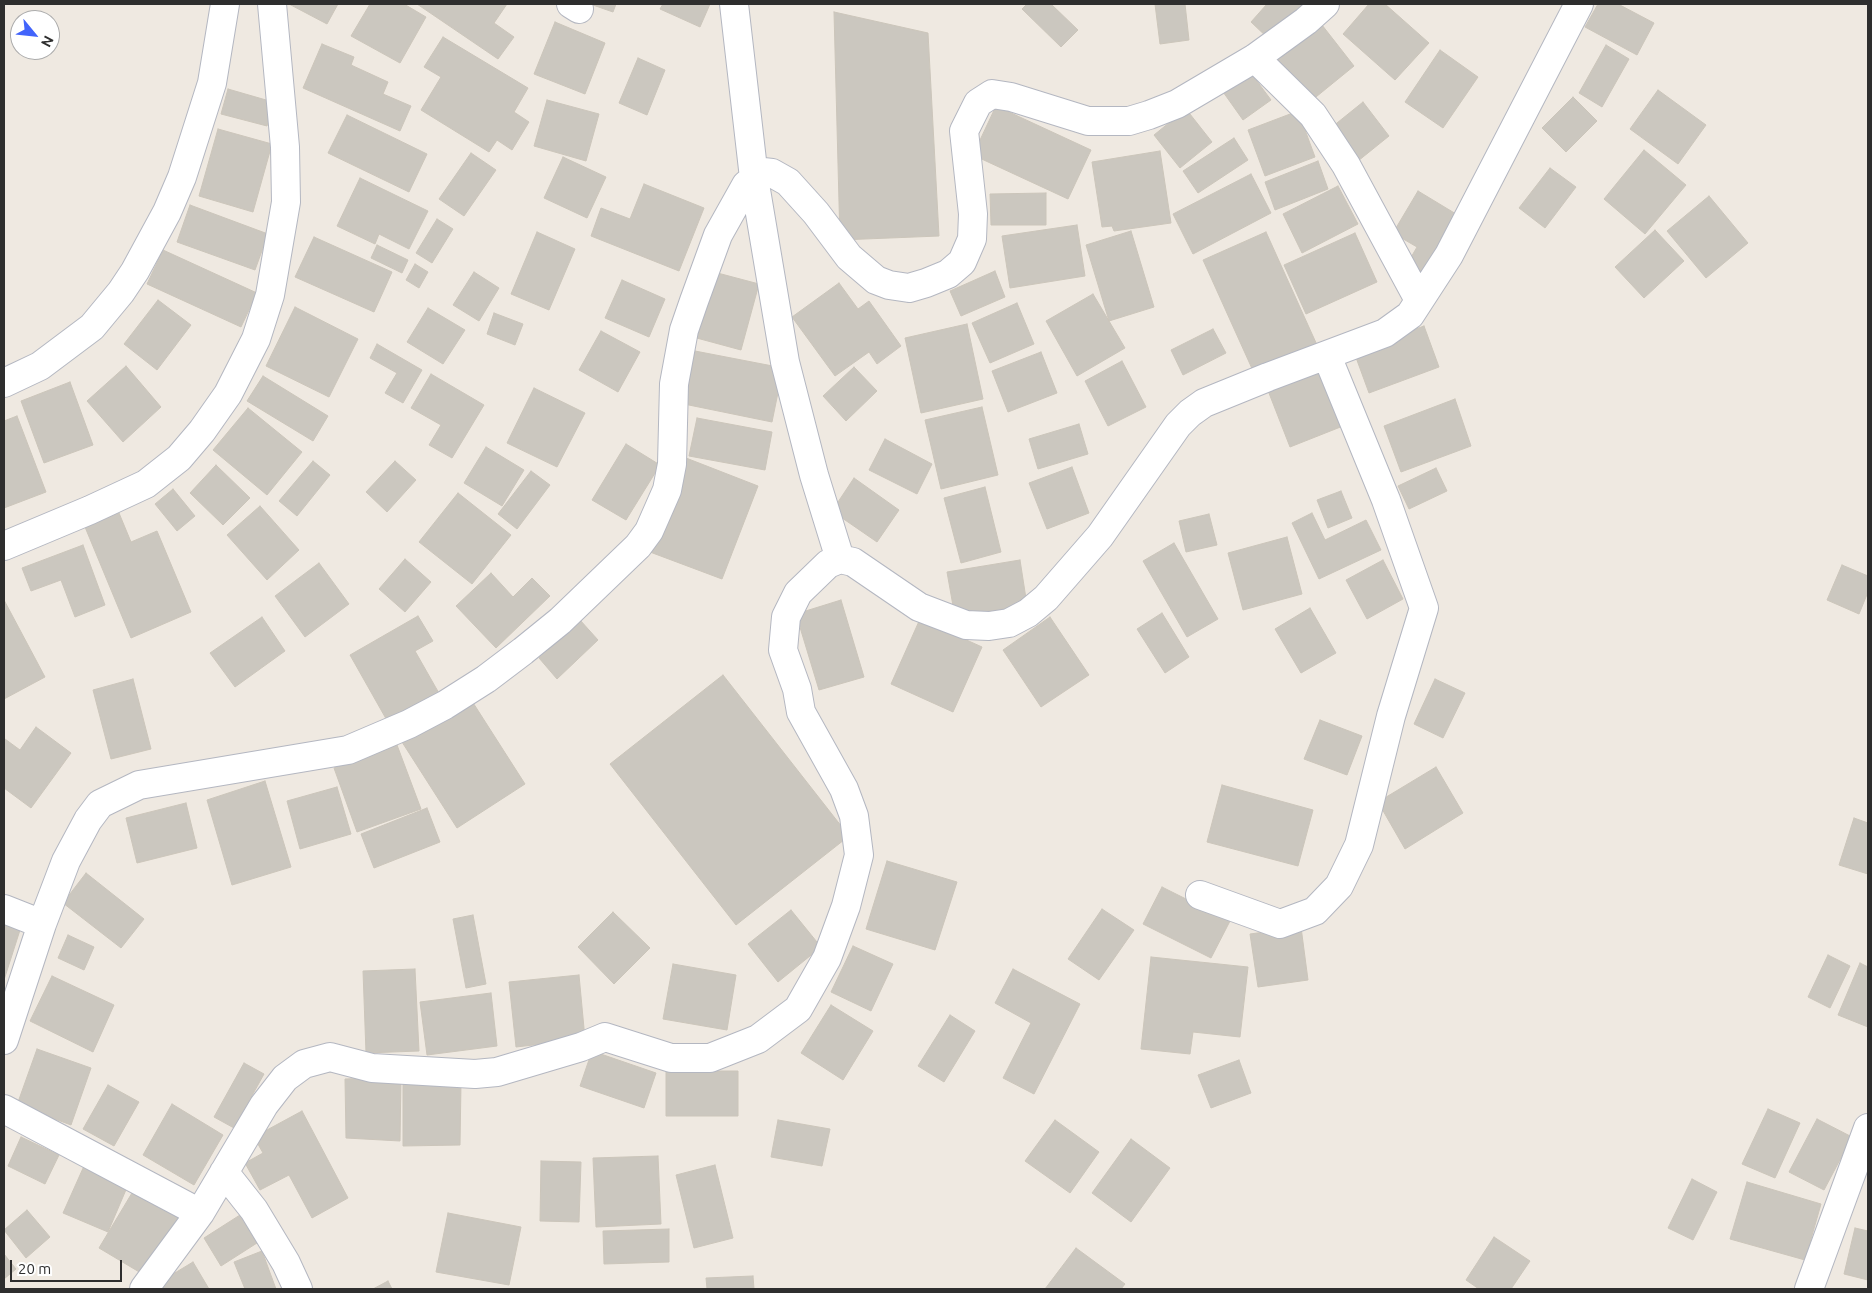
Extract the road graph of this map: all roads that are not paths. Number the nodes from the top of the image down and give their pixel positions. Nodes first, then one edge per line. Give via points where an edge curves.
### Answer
1 (225, 4) edge
2 (272, 4) edge
3 (734, 4) edge
4 (1325, 4) edge
5 (1579, 4) edge
6 (1255, 58) junction
7 (754, 178) junction
8 (1419, 300) junction
9 (1326, 356) junction
10 (4, 383) edge
11 (4, 546) edge
12 (840, 559) junction
13 (1200, 895) dead end
14 (4, 909) edge
15 (42, 924) junction
16 (4, 1040) edge
17 (4, 1109) edge
18 (1868, 1128) edge
19 (224, 1172) junction
20 (200, 1213) junction
21 (144, 1289) edge
22 (298, 1289) edge
23 (1809, 1289) edge

1 - 10 street via 212,84 182,177 135,271 92,327 40,366
2 - 11 street via 285,148 286,202 270,295 256,339 228,394 179,458 146,484
3 - 7 street
4 - 6 street
5 - 8 street via 1449,255
6 - 7 street via 1177,104 1128,121 1088,121 992,94 978,102 964,131 973,214 972,239 962,262 948,274 909,288 889,285 862,270 788,182 772,173 763,172
6 - 8 street via 1312,115 1332,143
7 - 12 street via 786,362 814,475
7 - 15 street via 746,185 718,235 684,330 674,384 672,464 667,490 649,531 638,546 560,620 486,679 409,724 348,750 139,785 100,804 66,861
8 - 9 street via 1410,315 1385,333
9 - 12 street via 1204,403 1190,412 1100,536 1046,598 1009,623 966,626 943,618 919,607 853,562
9 - 13 street via 1386,500 1424,608 1391,716 1359,845 1339,886 1315,911 1280,924
12 - 19 street via 828,564 798,593 786,617 782,650 802,712 844,789 854,816 859,854 846,906 827,958 798,1009 758,1039 710,1058 671,1058 605,1037 497,1072 475,1074 372,1068 330,1056 304,1064 285,1078 264,1105
14 - 15 street
15 - 16 street
17 - 20 street
18 - 23 street
19 - 20 street
19 - 22 street via 254,1210
20 - 21 street

